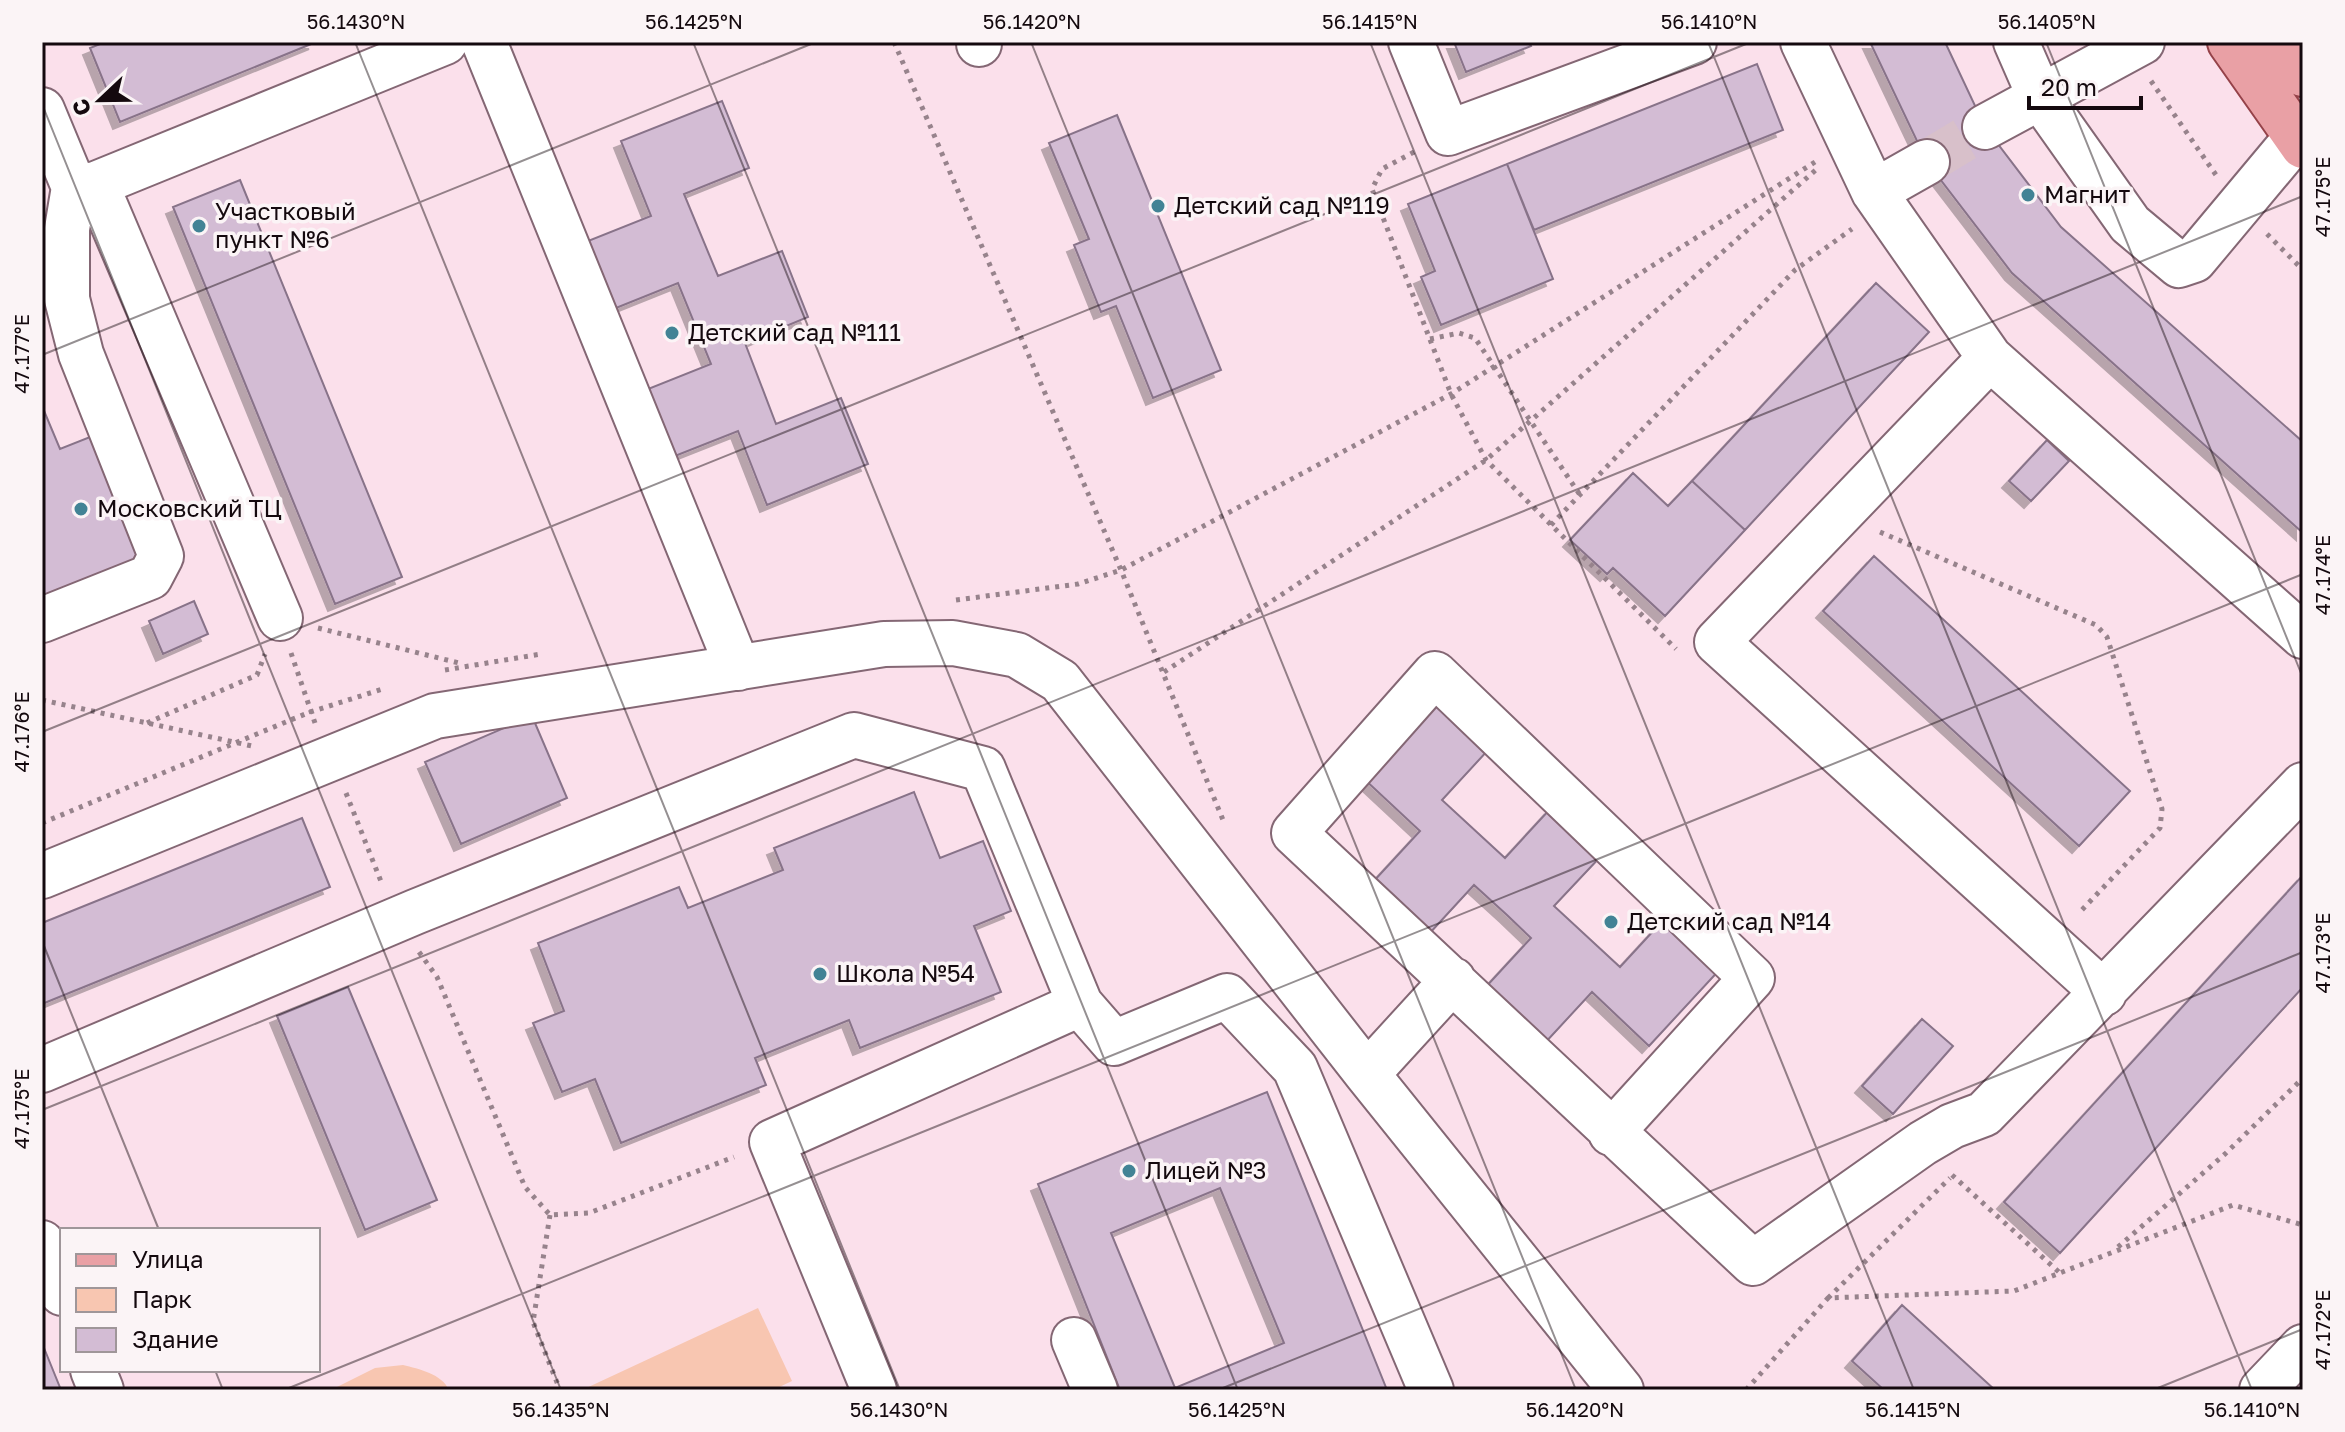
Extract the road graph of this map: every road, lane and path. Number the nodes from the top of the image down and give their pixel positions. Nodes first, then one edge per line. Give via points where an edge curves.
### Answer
1 (445, 42) edge
2 (484, 42) edge
3 (894, 42) edge
4 (1411, 42) edge
5 (1694, 42) edge
6 (1803, 42) edge
7 (2016, 42) edge
8 (2230, 42) edge
9 (2280, 42) edge
10 (2142, 56) edge
11 (2303, 74) edge
12 (2040, 97) junction
13 (42, 110) edge
14 (1985, 127) tunnel mouth
15 (1448, 133) junction
16 (1849, 141) junction
17 (2300, 142) edge
18 (1927, 162) tunnel mouth
19 (2221, 182) dead end
20 (85, 186) junction
21 (1879, 200) junction
22 (2265, 231) dead end
23 (2303, 270) edge
24 (1430, 339) junction
25 (1990, 358) junction
26 (1494, 367) junction
27 (1451, 394) junction
28 (1530, 420) junction
29 (1486, 460) junction
30 (1580, 495) junction
31 (1839, 515) junction
32 (1551, 525) junction
33 (1121, 570) junction
34 (280, 618) junction
35 (42, 620) edge
36 (2303, 636) edge
37 (1717, 642) junction
38 (464, 664) dead end
39 (738, 668) junction
40 (1164, 672) junction
41 (42, 700) edge
42 (146, 723) junction
43 (235, 743) junction
44 (262, 748) dead end
45 (332, 758) junction
46 (2303, 785) edge
47 (42, 823) edge
48 (1228, 832) dead end
49 (42, 876) edge
50 (397, 920) junction
51 (2049, 944) junction
52 (1453, 980) junction
53 (2104, 993) junction
54 (1080, 1004) junction
55 (42, 1070) edge
56 (1367, 1074) junction
57 (2303, 1078) edge
58 (1611, 1133) junction
59 (772, 1142) junction
60 (1952, 1175) dead end
61 (550, 1215) junction
62 (2303, 1225) edge
63 (42, 1243) edge
64 (2113, 1252) junction
65 (2060, 1273) junction
66 (60, 1288) edge
67 (1074, 1340) dead end
68 (2303, 1347) edge
69 (560, 1390) edge
70 (874, 1390) edge
71 (1095, 1390) edge
72 (1431, 1390) edge
73 (1621, 1390) edge
74 (1746, 1390) edge
75 (2262, 1390) edge

1 - 20 lane
2 - 39 lane
3 - 33 path
4 - 15 lane
5 - 15 lane
6 - 16 lane
7 - 12 lane
8 - 17 main road
9 - 11 main road
10 - 12 lane
10 - 19 path
12 - 14 lane
12 - 17 lane via 2130,224 2179,265 2194,260
13 - 20 lane
15 - 24 path via 1382,169 1372,189
16 - 21 lane
16 - 26 path
16 - 28 path
18 - 21 lane
20 - 34 lane
20 - 35 lane via 67,229 67,299 81,354 161,556 150,577
21 - 25 lane
21 - 30 path via 1795,270
22 - 23 path
24 - 26 path via 1459,333 1475,338
24 - 27 path
25 - 31 lane
25 - 36 lane
26 - 27 path
26 - 28 path
27 - 29 path
27 - 33 path
28 - 29 path
28 - 30 path
29 - 32 path
29 - 40 path
30 - 32 path
31 - 37 lane
31 - 51 path via 2096,625 2107,637 2162,809 2160,828
32 - 37 path via 1675,649
33 - 40 path
34 - 38 path
34 - 42 path via 257,675
34 - 45 path via 310,712
37 - 51 lane
39 - 45 lane via 435,716
39 - 56 lane via 884,644 953,643 1017,655 1060,681
40 - 48 path
41 - 42 path
42 - 43 path
43 - 44 path
43 - 47 path
45 - 49 lane
45 - 50 path
46 - 53 lane
50 - 54 lane via 854,735 983,769
50 - 55 lane
50 - 61 path via 437,977 525,1187
51 - 53 lane
52 - 56 lane
52 - 58 lane
52 - 58 lane via 1294,833 1435,674 1752,978
53 - 58 lane via 1984,1114 1923,1143 1753,1263
54 - 59 lane
54 - 72 lane via 1114,1043 1227,996 1295,1068
56 - 73 lane
57 - 64 path
59 - 61 path via 589,1213
59 - 70 lane
60 - 65 path
61 - 69 path via 533,1322
62 - 64 path via 2233,1205
63 - 66 lane
64 - 65 path
65 - 74 path via 2014,1291 1828,1298
67 - 71 lane
68 - 75 lane

